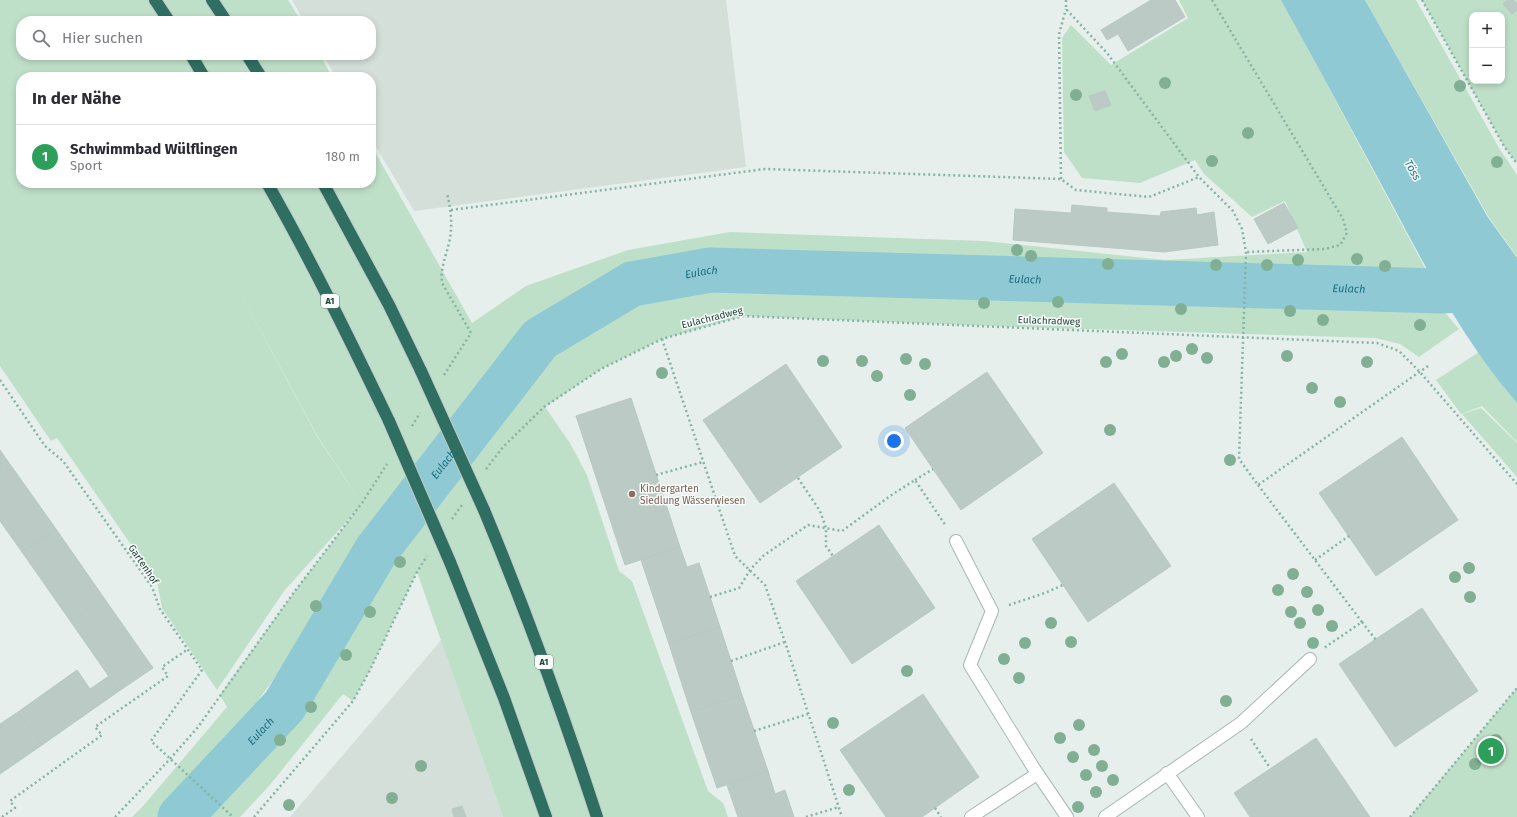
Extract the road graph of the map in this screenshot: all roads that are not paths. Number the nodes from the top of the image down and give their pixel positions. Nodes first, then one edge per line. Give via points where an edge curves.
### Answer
1 (155, 0) edge
2 (212, 0) edge
3 (166, 16) edge
4 (223, 16) edge
5 (193, 60) edge
6 (250, 60) edge
7 (201, 72) edge
8 (258, 72) edge
9 (270, 188) edge
10 (326, 188) edge
11 (956, 541) road end
12 (1310, 659) road end
13 (1167, 773) junction
14 (1037, 774) junction
15 (546, 817) edge
16 (597, 817) edge
17 (971, 817) edge
18 (1067, 817) edge
19 (1105, 817) edge
20 (1198, 817) edge

1 - 3 highway
2 - 4 highway
5 - 7 highway
6 - 8 highway
9 - 15 highway, A1, bridge via 337,314 389,421 502,691
10 - 16 highway, A1, bridge via 421,371 484,510 527,616
11 - 14 lane via 992,611 970,665
12 - 13 lane via 1241,723
13 - 19 lane
13 - 20 lane
14 - 17 lane
14 - 18 lane

